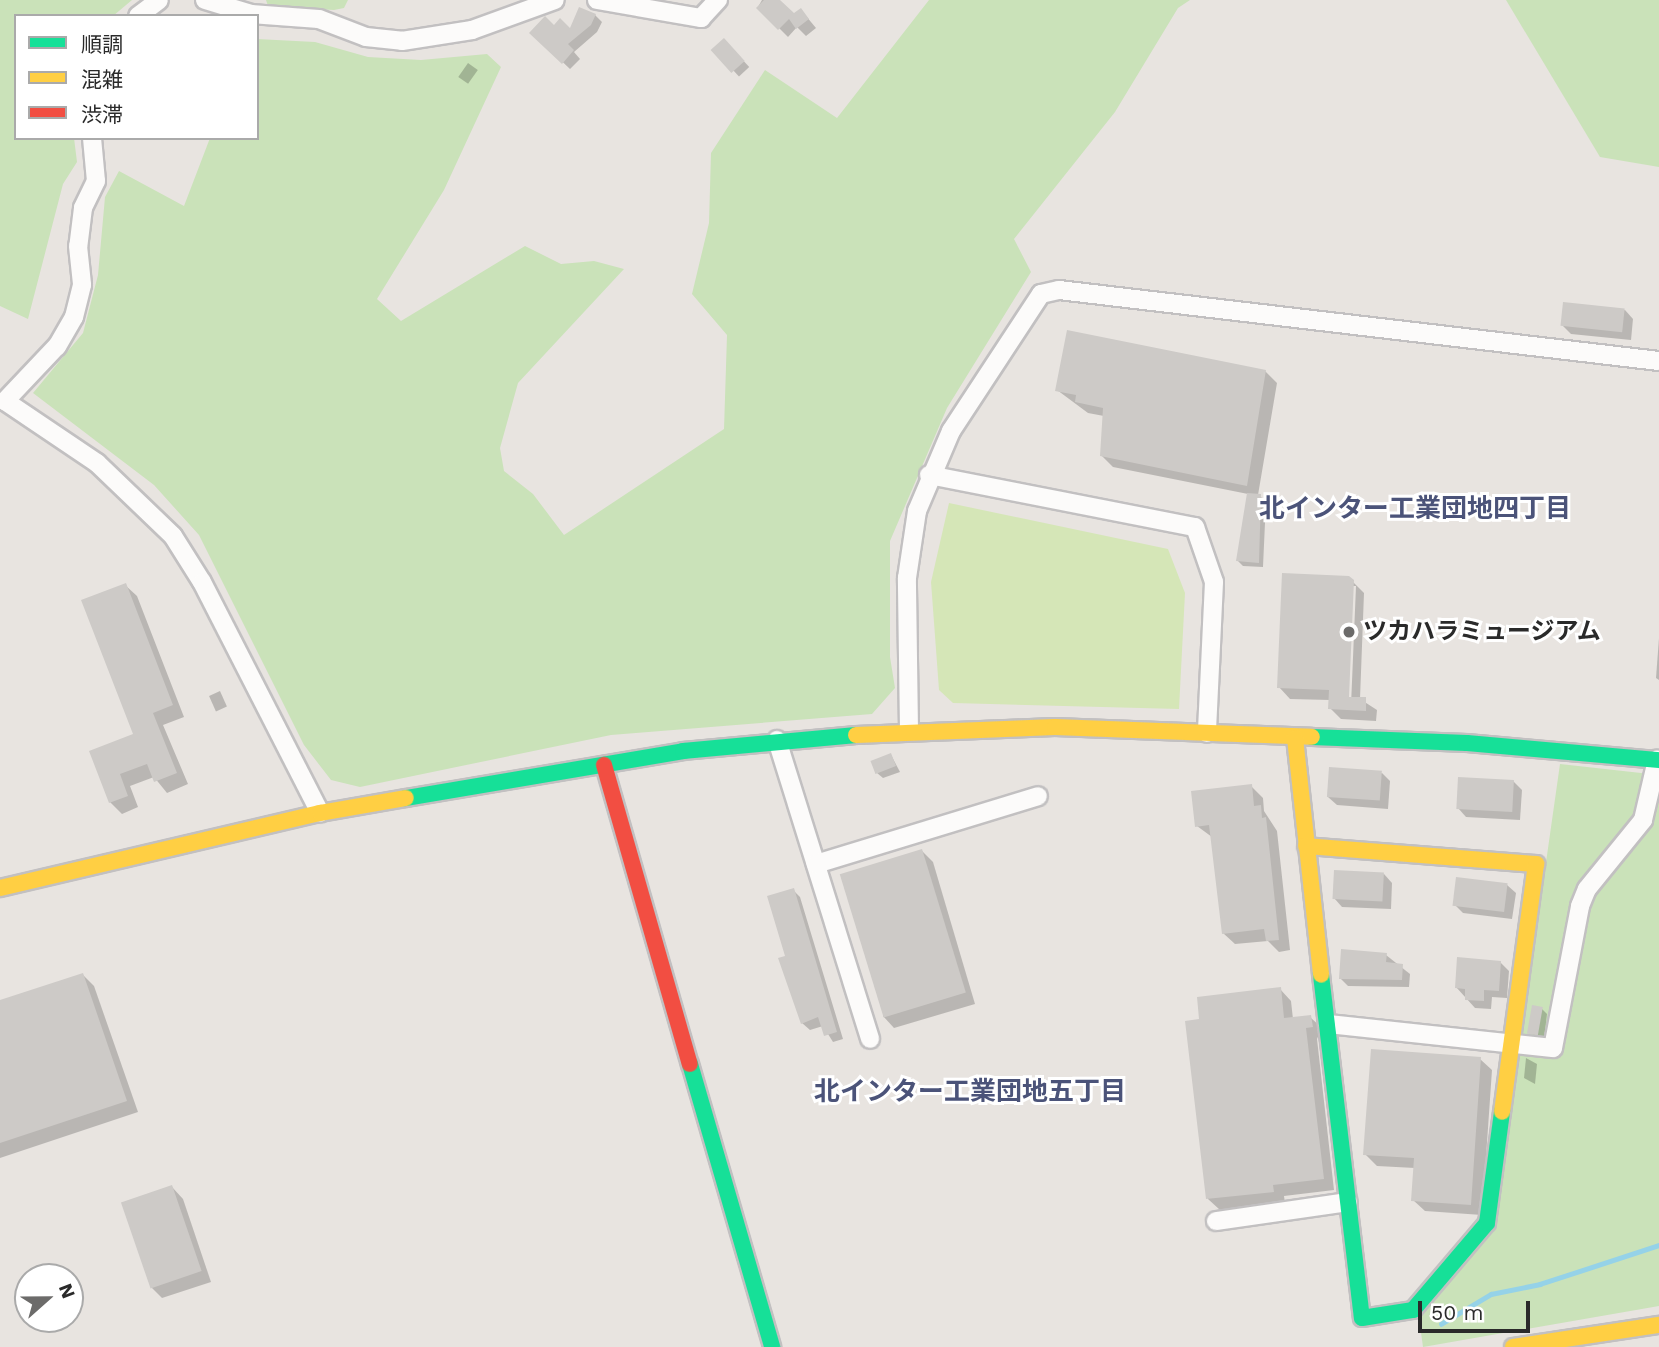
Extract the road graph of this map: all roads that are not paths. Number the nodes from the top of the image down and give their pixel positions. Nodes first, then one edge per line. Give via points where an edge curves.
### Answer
1 (159, 0) edge
2 (205, 0) edge
3 (555, 0) edge
4 (597, 0) edge
5 (718, 0) edge
6 (141, 14) edge
7 (251, 14) edge
8 (259, 15) edge
9 (92, 140) edge
10 (1659, 361) edge
11 (929, 475) junction
12 (909, 730) junction
13 (1207, 733) junction
14 (1295, 738) junction
15 (777, 740) junction
16 (1658, 760) edge
17 (604, 765) junction
18 (1038, 796) dead end
19 (320, 813) junction
20 (1306, 846) junction
21 (816, 864) junction
22 (0, 888) edge
23 (1328, 1024) junction
24 (870, 1039) dead end
25 (1511, 1040) junction
26 (1348, 1202) junction
27 (1216, 1221) dead end
28 (1659, 1325) edge
29 (772, 1347) edge
30 (1513, 1347) edge

1 - 6 street
2 - 7 street
3 - 8 street via 472,30 402,41 366,37 319,19
4 - 5 street via 701,18
9 - 19 street via 96,181 83,208 78,246 82,285 74,317 57,346 5,401 97,463 173,536 208,593
10 - 11 street via 1059,290 1041,294 951,431
11 - 12 street via 917,511 906,578
11 - 13 street via 1195,527 1214,582
12 - 13 main road via 1055,727
12 - 15 main road
13 - 14 main road
14 - 16 main road via 1467,743
14 - 20 main road
15 - 17 main road
15 - 21 street
16 - 25 street via 1643,820 1587,889 1580,906 1557,1043 1553,1048
17 - 19 main road
17 - 29 main road
18 - 21 street
19 - 22 main road
20 - 23 main road
20 - 25 main road via 1536,864
21 - 24 street
23 - 25 street
23 - 26 main road
25 - 26 main road via 1487,1223 1413,1310 1362,1318
26 - 27 street
28 - 30 main road

